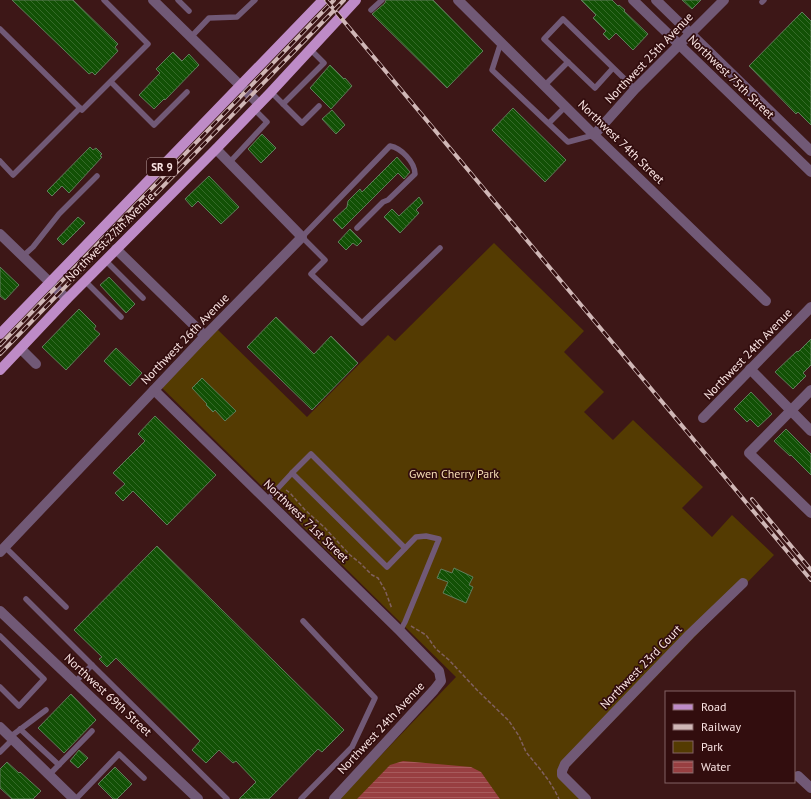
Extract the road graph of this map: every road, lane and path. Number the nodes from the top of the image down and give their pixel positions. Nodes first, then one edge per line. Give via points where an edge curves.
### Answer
1 (104, 0) edge
2 (153, 0) edge
3 (178, 0) edge
4 (255, 0) edge
5 (323, 0) edge
6 (356, 0) edge
7 (382, 0) edge
8 (458, 0) edge
9 (633, 0) edge
10 (656, 0) edge
11 (724, 0) edge
12 (372, 10) dead end
13 (189, 11) dead end
14 (0, 29) edge
15 (691, 34) junction
16 (191, 38) junction
17 (501, 42) junction
18 (680, 45) junction
19 (310, 49) junction
20 (568, 62) junction
21 (613, 68) junction
22 (111, 82) junction
23 (545, 85) junction
24 (240, 86) junction
25 (635, 89) junction
26 (747, 89) junction
27 (187, 92) dead end
28 (271, 92) junction
29 (737, 100) junction
30 (283, 104) junction
31 (319, 106) dead end
32 (566, 106) junction
33 (256, 107) junction
34 (80, 108) junction
35 (549, 123) junction
36 (594, 135) junction
37 (798, 139) junction
38 (216, 149) junction
39 (788, 150) junction
40 (811, 152) edge
41 (0, 161) edge
42 (229, 164) junction
43 (811, 172) edge
44 (96, 176) dead end
45 (357, 228) dead end
46 (0, 234) edge
47 (302, 237) junction
48 (440, 248) dead end
49 (116, 249) junction
50 (23, 256) junction
51 (105, 260) junction
52 (85, 281) junction
53 (50, 282) junction
54 (143, 298) dead end
55 (67, 299) junction
56 (766, 301) dead end
57 (811, 307) edge
58 (121, 318) dead end
59 (0, 334) edge
60 (205, 336) junction
61 (21, 349) junction
62 (36, 364) dead end
63 (750, 369) junction
64 (0, 370) edge
65 (154, 390) junction
66 (811, 390) edge
67 (791, 410) junction
68 (703, 418) dead end
69 (811, 431) edge
70 (292, 473) junction
71 (281, 486) junction
72 (267, 500) junction
73 (811, 513) edge
74 (405, 548) junction
75 (2, 549) edge
76 (743, 583) dead end
77 (26, 599) dead end
78 (66, 607) dead end
79 (392, 609) dead end
80 (0, 611) edge
81 (303, 621) dead end
82 (402, 626) junction
83 (0, 636) edge
84 (92, 665) junction
85 (439, 671) joint
86 (75, 682) junction
87 (0, 687) edge
88 (46, 710) dead end
89 (0, 727) edge
90 (20, 729) junction
91 (92, 731) dead end
92 (11, 738) junction
93 (0, 752) edge
94 (59, 765) junction
95 (49, 775) junction
96 (798, 776) dead end
97 (144, 778) dead end
98 (811, 788) edge
99 (75, 799) edge
100 (198, 799) edge
101 (227, 799) edge
102 (301, 799) edge
103 (334, 799) edge
104 (559, 799) edge
105 (586, 799) edge

1 - 22 lane via 148,44
2 - 16 street
3 - 13 lane
4 - 16 lane via 237,17 209,18
5 - 24 main road, Northwest 27th Avenue / SR 9
6 - 19 main road, Northwest 27th Avenue / SR 9
7 - 12 lane
8 - 17 street, Northwest 74th Street
9 - 18 street, Northwest 75th Street
10 - 15 street, Northwest 75th Street
11 - 15 street, Northwest 25th Avenue
14 - 34 lane
15 - 18 street, Northwest 25th Avenue
15 - 26 street, Northwest 75th Street
16 - 24 street
17 - 23 street, Northwest 74th Street
17 - 35 lane via 492,70
18 - 25 street, Northwest 25th Avenue
18 - 29 street, Northwest 75th Street
19 - 28 main road, Northwest 27th Avenue / SR 9
19 - 30 lane via 324,63
20 - 21 lane via 594,88
20 - 21 lane via 544,39 563,19
20 - 23 lane
21 - 25 lane
22 - 27 lane via 154,125
22 - 34 lane via 82,110
23 - 32 street, Northwest 74th Street
24 - 33 street
24 - 53 main road, Northwest 27th Avenue / SR 9
25 - 36 street, Northwest 25th Avenue
26 - 29 street
26 - 37 street, Northwest 75th Street
28 - 30 lane
28 - 33 main road, Northwest 27th Avenue / SR 9
29 - 39 street, Northwest 75th Street
30 - 31 lane via 302,123
32 - 35 lane
32 - 36 street, Northwest 74th Street
33 - 38 main road, Northwest 27th Avenue / SR 9
33 - 42 lane via 267,122
34 - 41 lane via 13,175
35 - 36 lane via 568,142
36 - 56 street, Northwest 74th Street
37 - 39 street
37 - 40 street, Northwest 75th Street
38 - 42 street
38 - 49 main road, Northwest 27th Avenue / SR 9
39 - 43 street, Northwest 75th Street
42 - 47 street
44 - 50 lane
45 - 47 lane, Northwest 26th Avenue via 415,174 415,169 395,147 390,146
46 - 50 street
47 - 48 lane via 325,260 311,274 362,323
47 - 60 street, Northwest 26th Avenue
49 - 51 main road, Northwest 27th Avenue / SR 9
49 - 60 street
50 - 53 street
51 - 52 main road, Northwest 27th Avenue / SR 9
51 - 54 lane
52 - 55 main road, Northwest 27th Avenue / SR 9
52 - 58 lane
53 - 55 street
53 - 59 main road, Northwest 27th Avenue / SR 9
55 - 61 main road, Northwest 27th Avenue / SR 9
57 - 63 street, Northwest 24th Avenue
60 - 65 street, Northwest 26th Avenue
61 - 62 street
61 - 64 main road, Northwest 27th Avenue / SR 9
63 - 67 street
63 - 68 street, Northwest 24th Avenue
65 - 72 street, Northwest 71st Street
65 - 75 street, Northwest 26th Avenue
66 - 67 street
67 - 69 street
67 - 73 street via 749,453
70 - 71 lane
70 - 74 lane via 311,454
70 - 74 lane via 387,567
71 - 72 lane
71 - 79 path via 350,555 378,578
72 - 82 street, Northwest 71st Street
74 - 82 lane via 416,538 426,536 439,539
75 - 78 lane
76 - 105 street, Northwest 23rd Court via 690,634 565,764 562,776
77 - 84 lane
80 - 86 street, Northwest 69th Street
81 - 102 lane via 375,698 352,747
82 - 85 street, Northwest 71st Street
82 - 104 path via 426,635 436,649 509,720 526,752
83 - 87 lane via 44,679 19,706
84 - 86 lane
84 - 101 lane
85 - 103 street, Northwest 24th Avenue via 441,681 434,690
86 - 100 street, Northwest 69th Street
88 - 90 lane
89 - 92 street
90 - 92 lane
90 - 94 lane
91 - 94 lane
92 - 93 lane
92 - 95 street
94 - 95 lane
95 - 99 street
96 - 98 street
97 - 99 lane via 119,754

